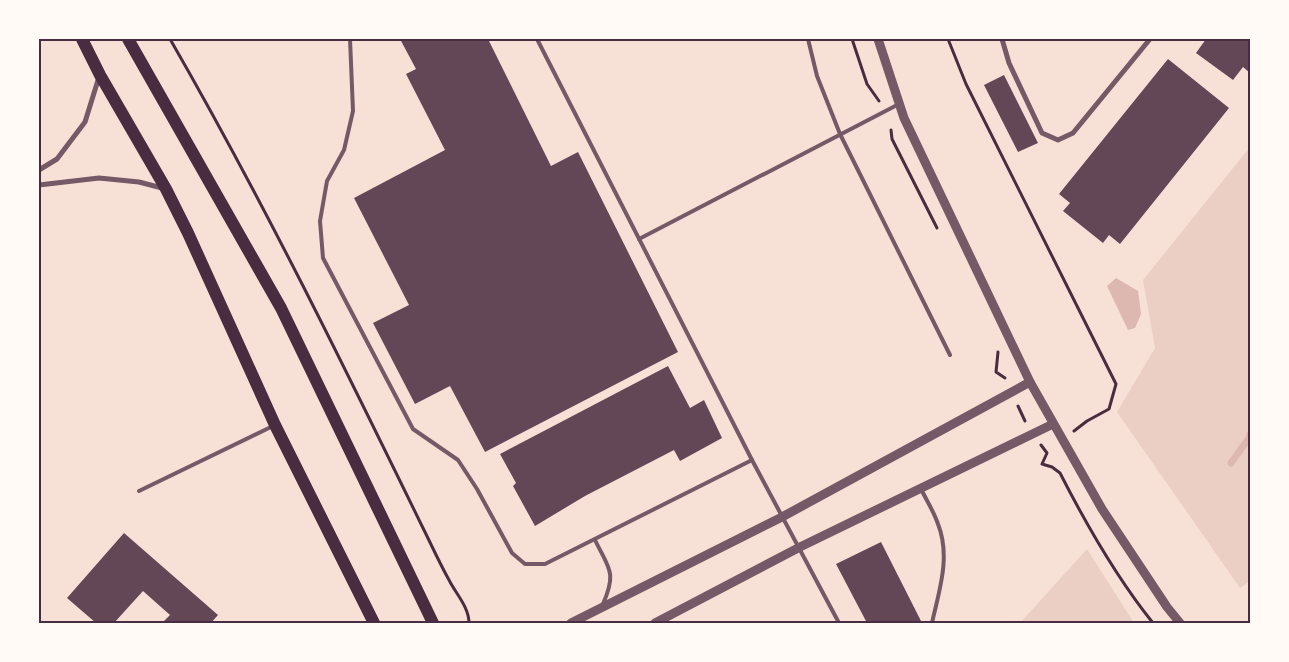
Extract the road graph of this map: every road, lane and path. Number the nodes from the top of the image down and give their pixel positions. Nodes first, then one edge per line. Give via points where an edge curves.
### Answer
1 (82, 39) edge
2 (128, 39) edge
3 (170, 39) edge
4 (350, 39) edge
5 (537, 39) edge
6 (808, 39) edge
7 (878, 39) edge
8 (948, 39) edge
9 (1002, 39) edge
10 (1150, 39) edge
11 (100, 75) junction
12 (899, 104) junction
13 (840, 134) junction
14 (39, 170) edge
15 (39, 185) edge
16 (166, 189) junction
17 (639, 239) junction
18 (950, 355) dead end
19 (1030, 382) junction
20 (1053, 424) junction
21 (275, 425) junction
22 (1063, 440) junction
23 (1047, 453) dead end
24 (752, 460) junction
25 (921, 489) junction
26 (140, 491) dead end
27 (782, 517) junction
28 (595, 540) junction
29 (800, 547) junction
30 (601, 609) junction
31 (374, 623) edge
32 (433, 623) edge
33 (469, 623) edge
34 (572, 623) edge
35 (655, 623) edge
36 (839, 623) edge
37 (932, 623) edge
38 (1180, 623) edge

1 - 11 main road
2 - 32 main road via 281,308
3 - 33 path via 292,266 449,581 469,614
4 - 28 lane via 353,111 344,150 327,180 320,221 323,258 413,429 458,460 478,489 512,553 525,564 545,564
5 - 17 lane
6 - 13 lane via 817,76
7 - 12 street
8 - 22 path via 966,84 1116,384 1109,409
9 - 10 street via 1009,63 1042,134 1058,140 1073,133
11 - 14 street via 85,122 57,159
11 - 16 main road
12 - 13 lane
12 - 19 street
13 - 17 lane
13 - 18 lane
15 - 16 street via 99,178 139,182
16 - 21 main road
17 - 24 lane
19 - 20 street
19 - 27 street
20 - 22 street
20 - 25 street
21 - 26 lane
21 - 31 main road
22 - 23 path
22 - 38 street via 1102,509
24 - 27 lane
24 - 28 lane
25 - 29 street
25 - 37 lane via 939,526 943,546 944,567
27 - 29 lane
27 - 30 street
28 - 30 lane via 612,575
29 - 35 street
29 - 36 lane
30 - 34 street

